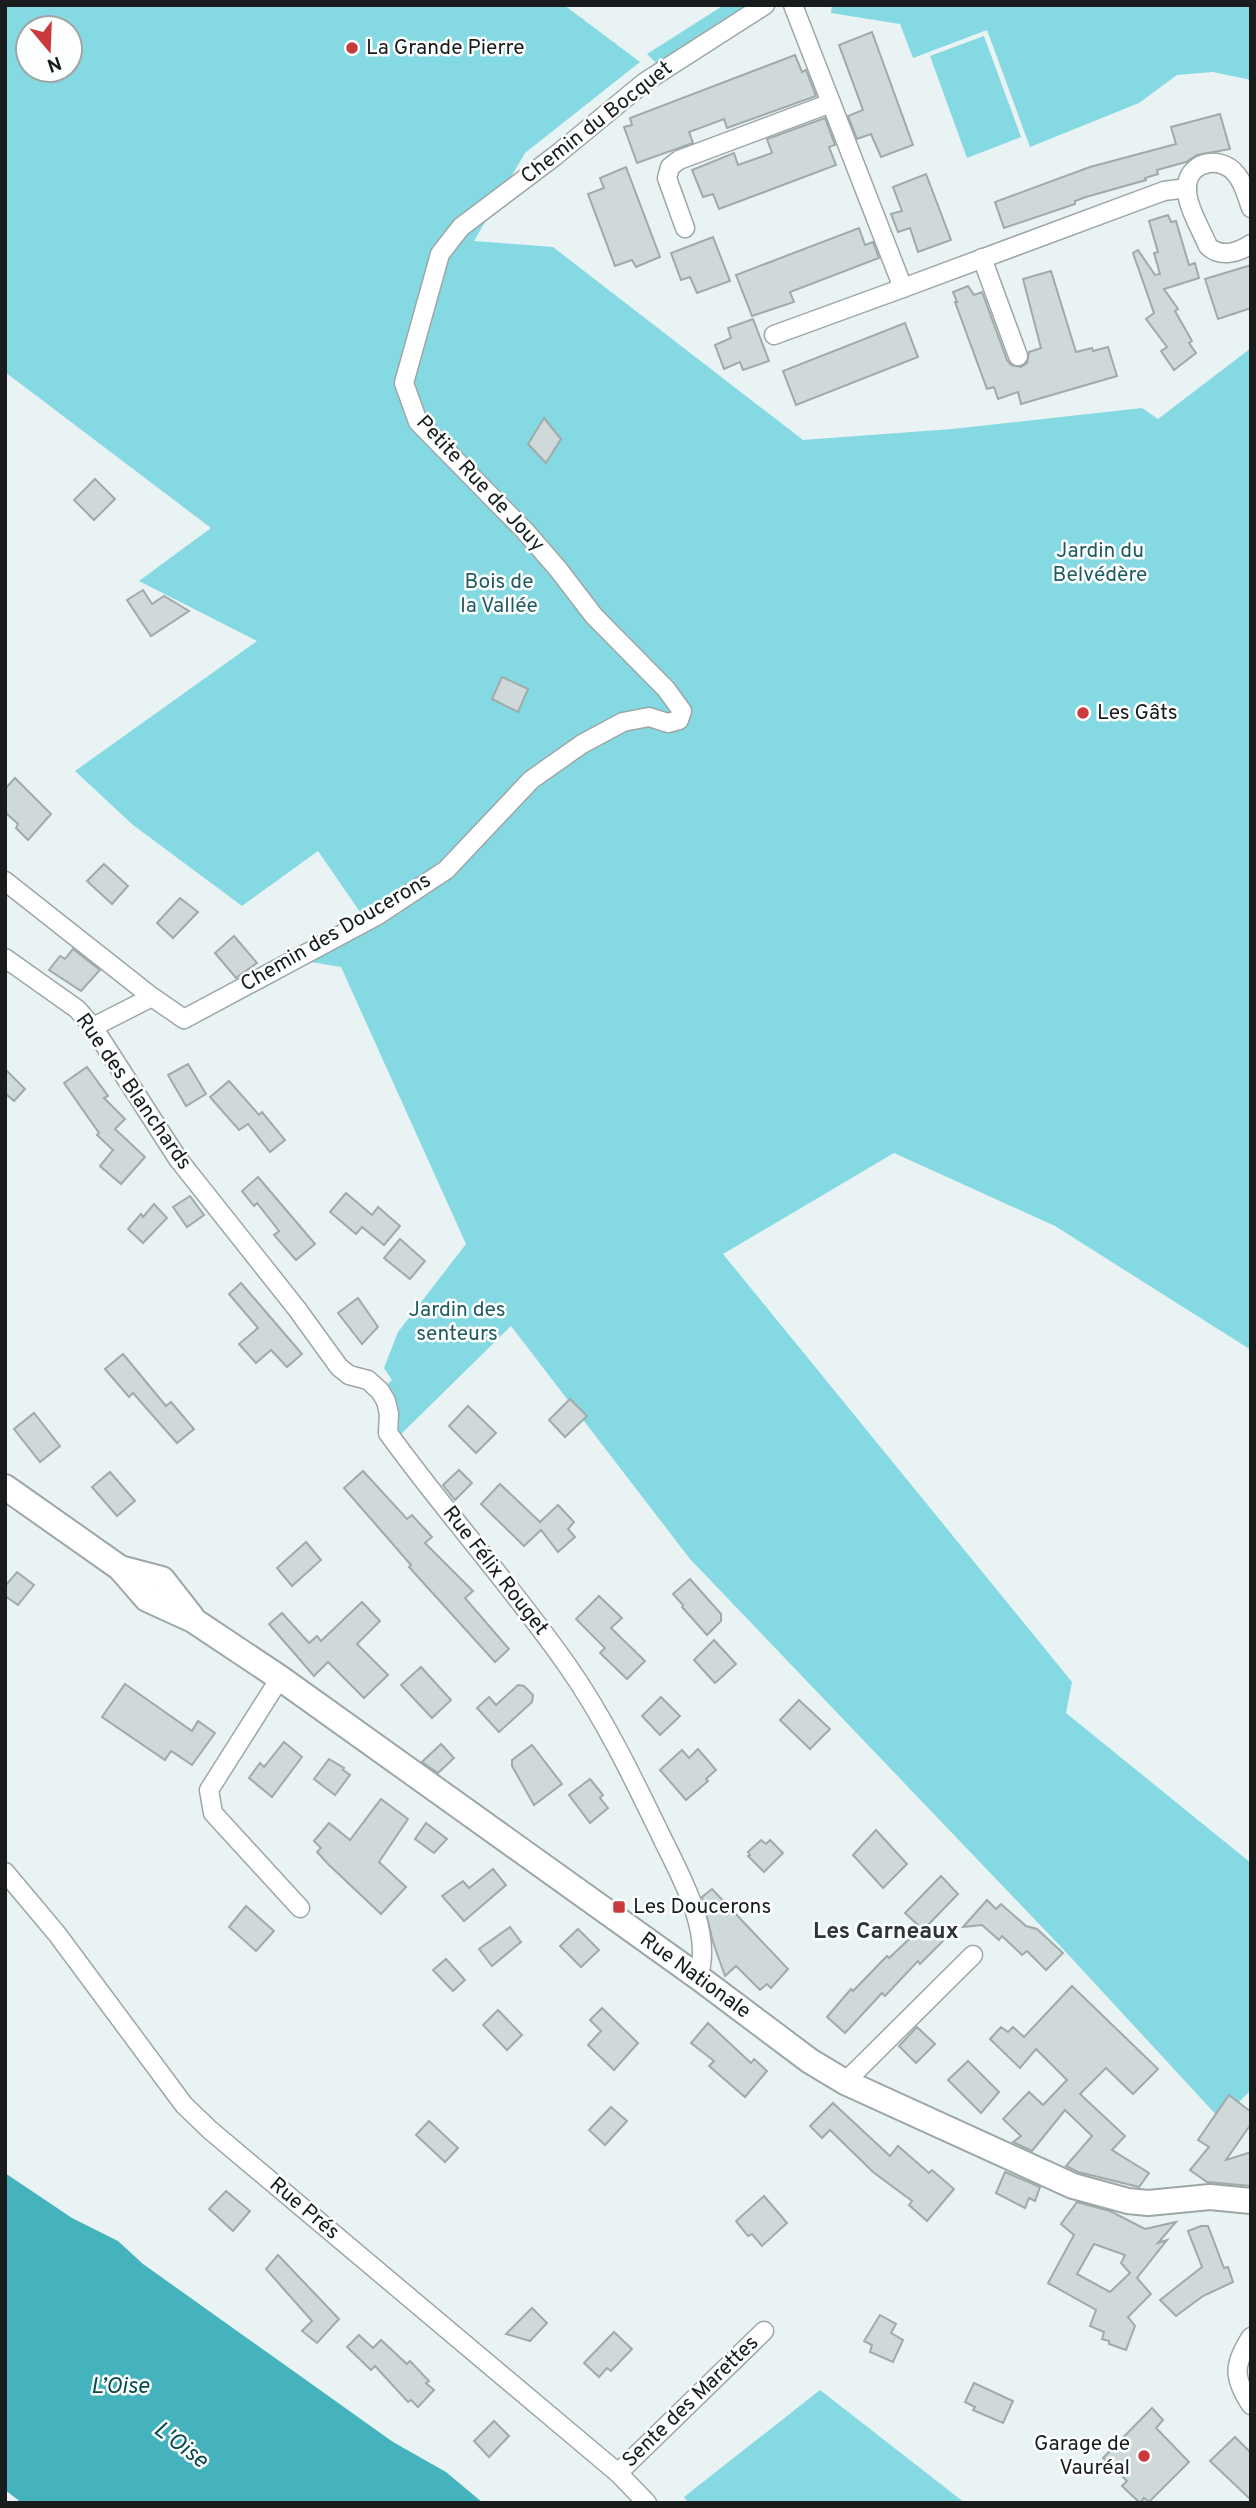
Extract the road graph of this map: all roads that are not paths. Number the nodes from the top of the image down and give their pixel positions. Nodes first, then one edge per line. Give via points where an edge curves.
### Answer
1 (765, 5) edge
2 (793, 5) edge
3 (831, 103) junction
4 (1187, 188) junction
5 (1251, 208) edge
6 (685, 228) dead end
7 (1251, 244) edge
8 (440, 254) joint
9 (982, 258) junction
10 (903, 288) junction
11 (774, 335) dead end
12 (1018, 356) dead end
13 (682, 711) joint
14 (5, 881) edge
15 (5, 958) edge
16 (152, 997) junction
17 (93, 1027) junction
18 (218, 1211) joint
19 (5, 1487) edge
20 (280, 1678) junction
21 (5, 1872) edge
22 (300, 1909) dead end
23 (973, 1955) dead end
24 (698, 1977) junction
25 (845, 2082) junction
26 (1251, 2201) edge
27 (764, 2331) dead end
28 (1251, 2337) edge
29 (1251, 2405) edge
30 (618, 2473) junction
31 (647, 2503) edge

1 - 8 street, Chemin du Bocquet via 645,82 461,227
2 - 3 street
3 - 6 street via 670,167 667,178
3 - 10 street
4 - 5 street via 1191,172 1199,166 1221,163 1238,175
4 - 7 street via 1213,252 1232,253
4 - 9 street via 1164,191
8 - 13 street, Petite Rue de Jouy via 404,383 418,422 525,531 594,616
9 - 10 street
9 - 12 street
10 - 11 street
13 - 16 street, Chemin des Doucerons via 679,720 668,723 649,716 623,722 582,744 531,780 446,870 377,915 184,1019
14 - 16 street
15 - 17 street, Rue des Blanchards via 77,1009
16 - 17 street, Rue des Blanchards
17 - 18 street, Rue des Blanchards via 178,1159
18 - 24 street, Rue Félix Rouget via 340,1367 380,1391 389,1414 388,1433 515,1592 569,1668 685,1885 704,1946
19 - 20 street, Rue Nationale via 120,1569 162,1579 193,1620
20 - 22 street via 208,1790 213,1813
20 - 24 street, Rue Nationale
21 - 30 street, Rue Prés via 184,2105
23 - 25 street
24 - 25 street, Rue Nationale
25 - 26 street, Rue Nationale via 1073,2186 1148,2203 1210,2197
27 - 30 street, Sente des Marettes
28 - 29 street via 1238,2358 1237,2376
30 - 31 street, Rue Prés

